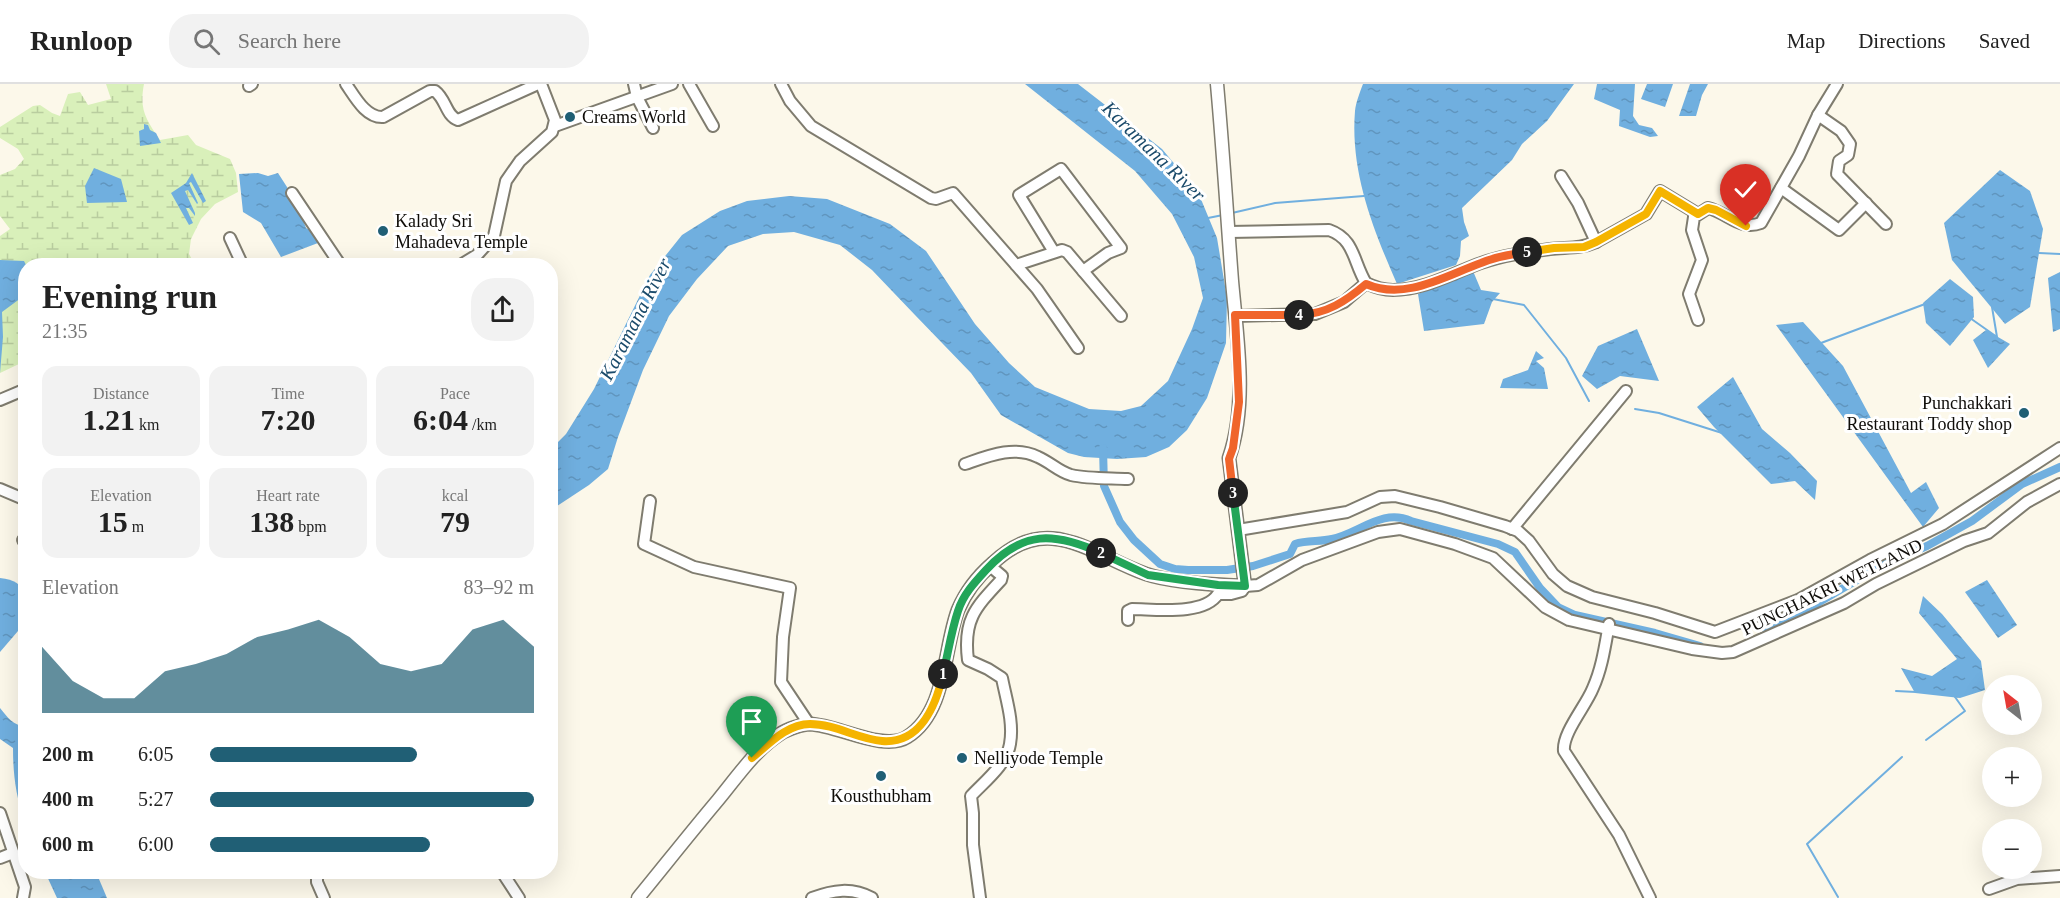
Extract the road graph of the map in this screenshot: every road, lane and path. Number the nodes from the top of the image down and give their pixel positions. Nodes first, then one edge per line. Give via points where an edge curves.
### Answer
1 (346, 84) edge
2 (539, 84) edge
3 (634, 84) edge
4 (672, 84) edge
5 (689, 84) edge
6 (781, 84) edge
7 (1217, 84) edge
8 (1837, 84) edge
9 (637, 97) junction
10 (1818, 115) junction
11 (555, 126) junction
12 (713, 126) dead end
13 (652, 128) dead end
14 (1561, 176) dead end
15 (1781, 188) junction
16 (292, 193) dead end
17 (1866, 203) junction
18 (1698, 214) junction
19 (1886, 224) dead end
20 (1229, 232) junction
21 (230, 238) dead end
22 (1596, 242) junction
23 (1054, 252) junction
24 (239, 258) edge
25 (332, 258) edge
26 (472, 258) edge
27 (1016, 265) junction
28 (1083, 271) junction
29 (1366, 284) junction
30 (1235, 315) junction
31 (1120, 316) dead end
32 (1698, 320) dead end
33 (1078, 348) dead end
34 (1626, 391) dead end
35 (18, 392) edge
36 (0, 400) edge
37 (2060, 448) edge
38 (965, 464) dead end
39 (1128, 479) dead end
40 (2060, 484) edge
41 (0, 489) edge
42 (18, 497) edge
43 (650, 501) dead end
44 (1512, 529) junction
45 (1238, 530) junction
46 (990, 566) junction
47 (1245, 586) junction
48 (1128, 620) dead end
49 (1609, 627) junction
50 (809, 724) junction
51 (0, 813) edge
52 (13, 853) junction
53 (0, 858) edge
54 (18, 867) edge
55 (2060, 876) edge
56 (22, 879) edge
57 (317, 879) edge
58 (507, 879) edge
59 (1989, 889) dead end
60 (23, 898) edge
61 (324, 898) edge
62 (519, 898) edge
63 (638, 898) edge
64 (812, 898) edge
65 (872, 898) edge
66 (980, 898) edge
67 (1650, 898) edge

1 - 2 street via 360,104 377,118 435,91 458,120
2 - 11 street
3 - 9 street
4 - 9 street
5 - 12 street
6 - 27 street via 812,126 931,198 953,193
7 - 20 main road
8 - 10 street
9 - 11 street
9 - 13 street
10 - 15 street
10 - 17 street via 1846,136 1850,150 1839,161 1837,174
11 - 26 street via 506,181 494,236
14 - 22 street
15 - 17 street via 1839,230
15 - 18 street via 1761,223 1753,226 1708,208
16 - 25 street
17 - 19 street
18 - 22 street via 1660,191 1646,214
18 - 32 street via 1692,230 1702,260 1689,294
20 - 29 street via 1329,230 1341,234
20 - 30 main road
21 - 24 street
22 - 29 street via 1484,261 1423,286 1393,290
23 - 27 street
23 - 28 street via 1067,252
23 - 28 street via 1019,195 1061,169 1126,246
27 - 33 street
28 - 31 street
29 - 30 street via 1344,302 1315,315
30 - 45 main road via 1239,402 1229,459
34 - 44 street
35 - 36 street
37 - 44 street via 1943,524 1798,600 1715,632 1592,597 1568,586 1553,574 1529,541
38 - 39 street via 1017,452 1038,456 1063,472
40 - 49 street, PUNCHAKRI WETLAND via 2027,502 1988,533 1964,541 1844,603 1740,650 1722,653 1692,649
41 - 42 street
43 - 50 street via 644,544 694,567 790,588 781,682
44 - 45 street via 1395,496 1380,497 1347,512
45 - 47 main road
46 - 47 main road via 1009,548 1042,538 1074,541 1148,575
46 - 50 main road via 968,589 958,611 941,684 917,731 902,740 881,741
46 - 66 street via 1002,576 969,621 968,660 1002,678 1010,715 1011,745 1000,764 971,796
47 - 48 street, PUNCHAKRI WETLAND via 1242,591 1218,594 1197,607 1132,609 1128,611
47 - 49 street, PUNCHAKRI WETLAND via 1258,585 1302,560 1378,532 1400,529 1493,558 1545,607 1569,620
49 - 67 street via 1600,670 1565,739 1564,751 1618,835
50 - 63 main road via 782,732 752,758
51 - 52 street
52 - 53 street
52 - 54 street
55 - 59 street via 2017,879
56 - 60 street
57 - 61 street
58 - 62 street
64 - 65 street via 846,890

